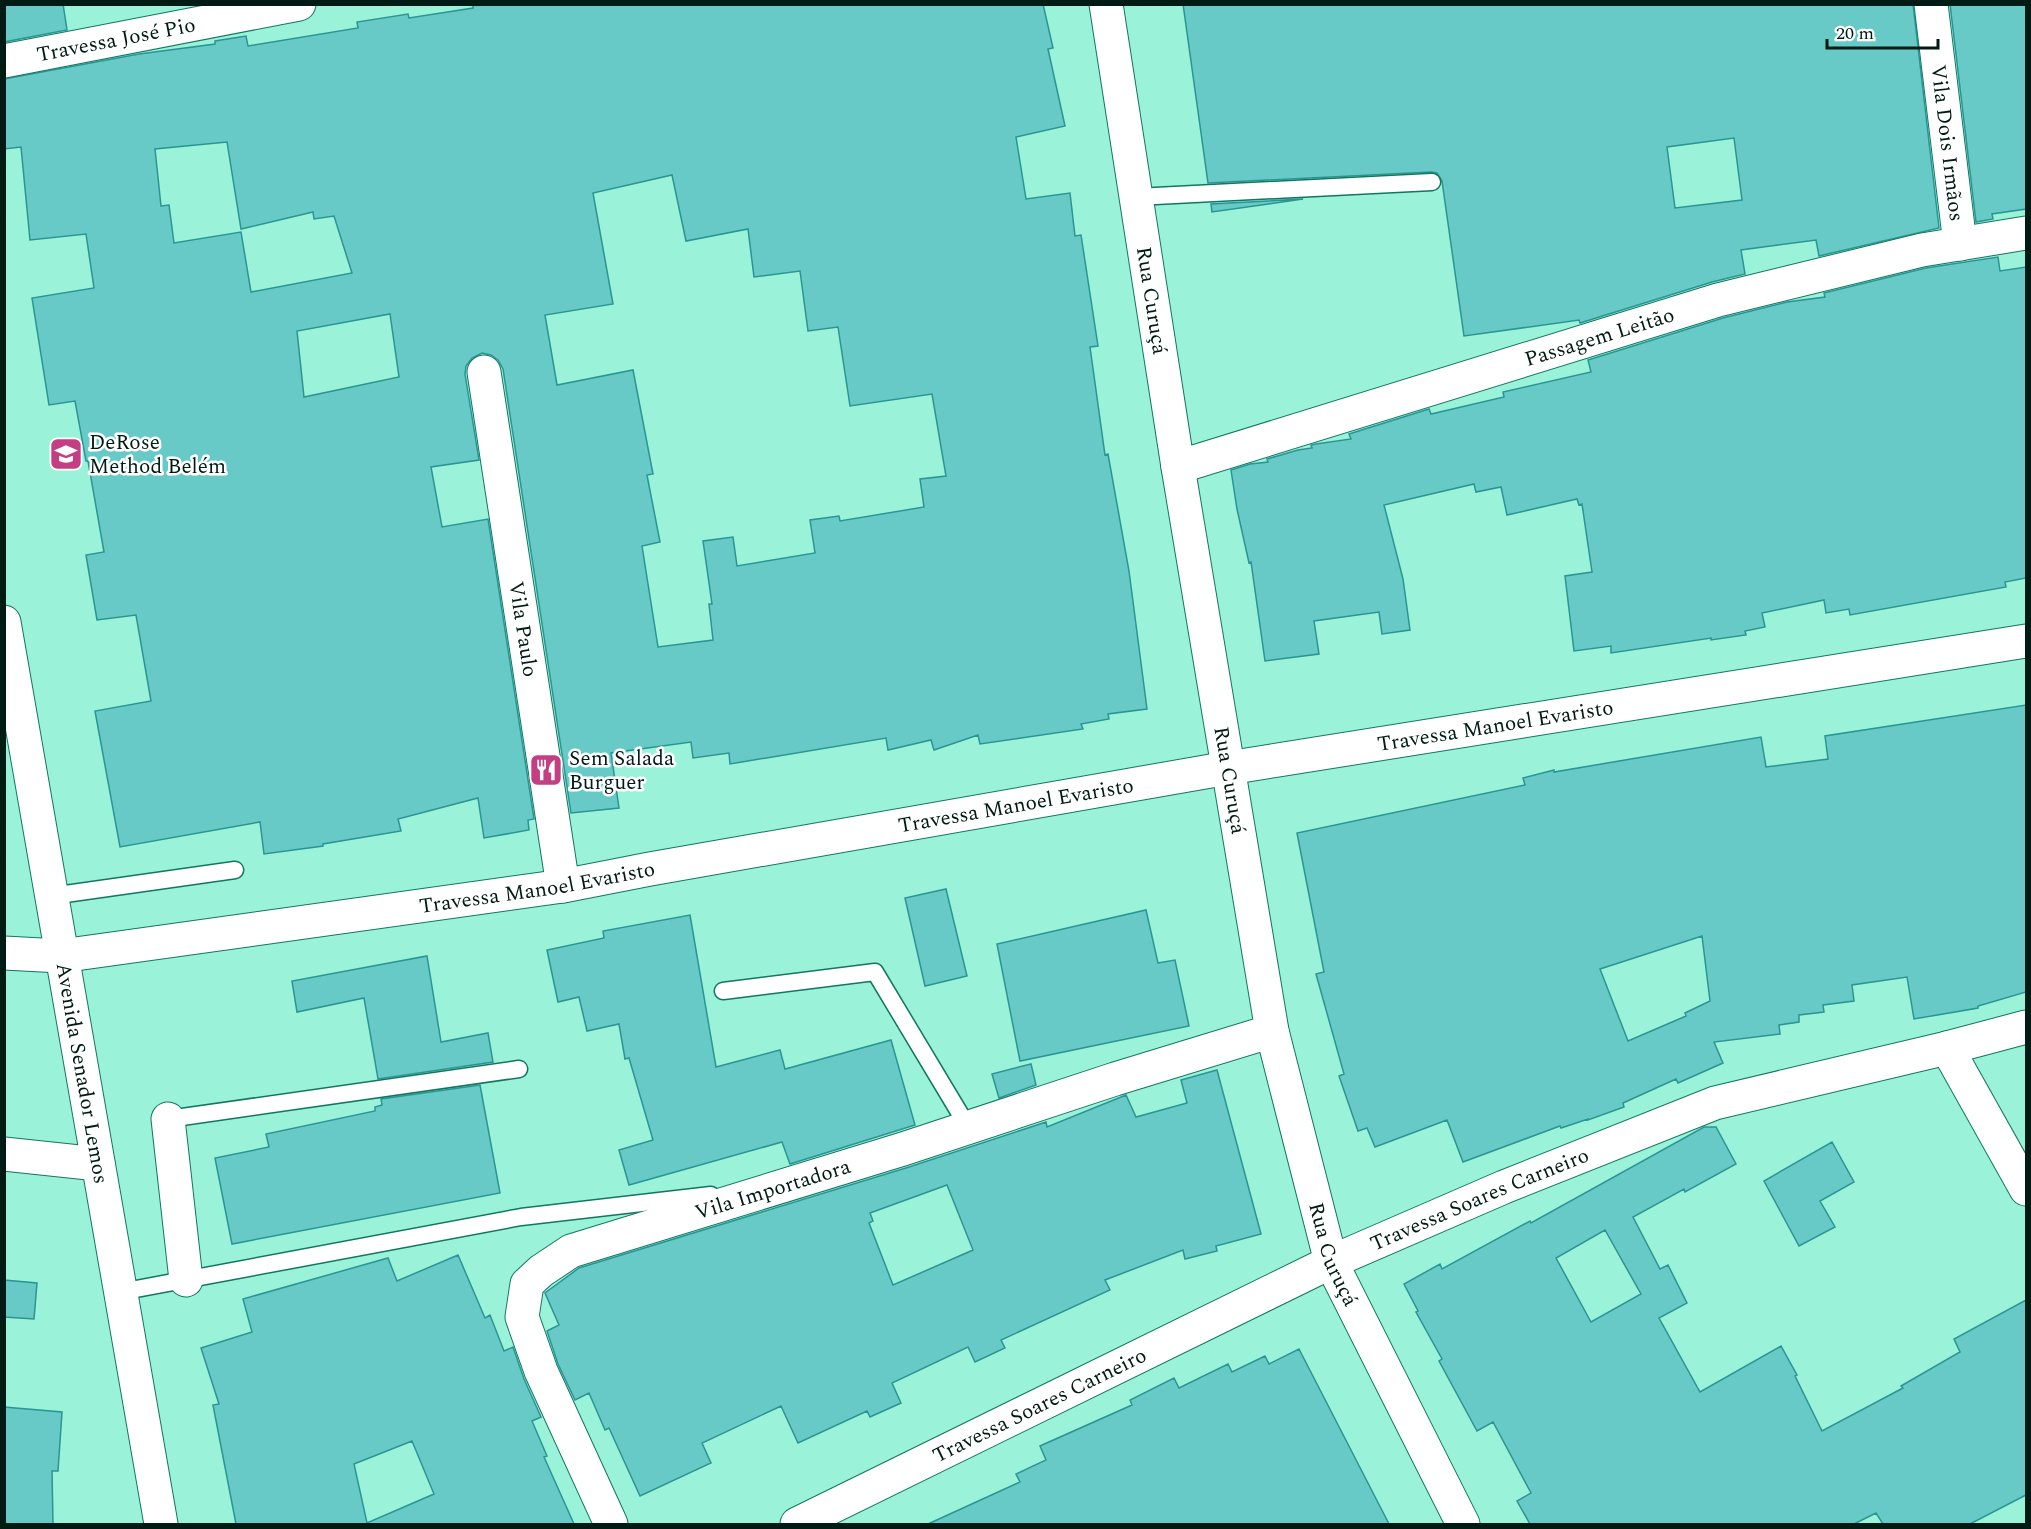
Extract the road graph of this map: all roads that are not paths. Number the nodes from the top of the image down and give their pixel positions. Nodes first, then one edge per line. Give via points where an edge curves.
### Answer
1 (299, 4) edge
2 (1107, 4) edge
3 (1931, 4) edge
4 (4, 61) edge
5 (1432, 182) dead end
6 (1136, 197) junction
7 (2026, 233) edge
8 (1960, 244) junction
9 (484, 372) dead end
10 (1178, 467) junction
11 (4, 622) edge
12 (2026, 641) edge
13 (1228, 768) junction
14 (235, 870) dead end
15 (563, 886) junction
16 (51, 896) junction
17 (4, 953) edge
18 (61, 956) junction
19 (723, 992) dead end
20 (2026, 1027) edge
21 (1272, 1031) junction
22 (1947, 1048) junction
23 (519, 1069) dead end
24 (168, 1119) joint
25 (968, 1127) junction
26 (903, 1149) junction
27 (4, 1154) edge
28 (98, 1164) junction
29 (2026, 1189) edge
30 (1330, 1262) junction
31 (186, 1280) junction
32 (120, 1292) junction
33 (161, 1524) edge
34 (611, 1524) edge
35 (797, 1524) edge
36 (1463, 1524) edge

1 - 4 street, Travessa José Pio
2 - 6 street, Rua Curuçá
3 - 8 street, Vila Dois Irmãos
5 - 6 lane
6 - 10 street, Rua Curuçá
7 - 8 street, Passagem Leitão
8 - 10 street, Passagem Leitão via 1718,300
9 - 15 street, Vila Paulo
10 - 13 street, Rua Curuçá
11 - 16 street, Avenida Senador Lemos
12 - 13 street, Travessa Manoel Evaristo
13 - 15 street, Travessa Manoel Evaristo
13 - 21 street, Rua Curuçá
14 - 16 lane
15 - 18 street, Travessa Manoel Evaristo
16 - 18 street, Avenida Senador Lemos
17 - 18 street, Travessa Manoel Evaristo
18 - 28 street, Avenida Senador Lemos
19 - 25 lane via 875,972
20 - 22 street, Travessa Soares Carneiro
21 - 25 street, Vila Importadora
21 - 30 street, Rua Curuçá
22 - 29 street
22 - 30 street, Travessa Soares Carneiro via 1715,1103 1503,1187
23 - 24 lane
24 - 31 street
25 - 26 street, Vila Importadora
26 - 31 lane via 739,1191 521,1217
26 - 34 street, Vila Importadora via 571,1251 527,1284 522,1317 541,1371
27 - 28 street
28 - 32 street, Avenida Senador Lemos
30 - 35 street, Travessa Soares Carneiro
30 - 36 street, Rua Curuçá
31 - 32 lane
32 - 33 street, Avenida Senador Lemos

